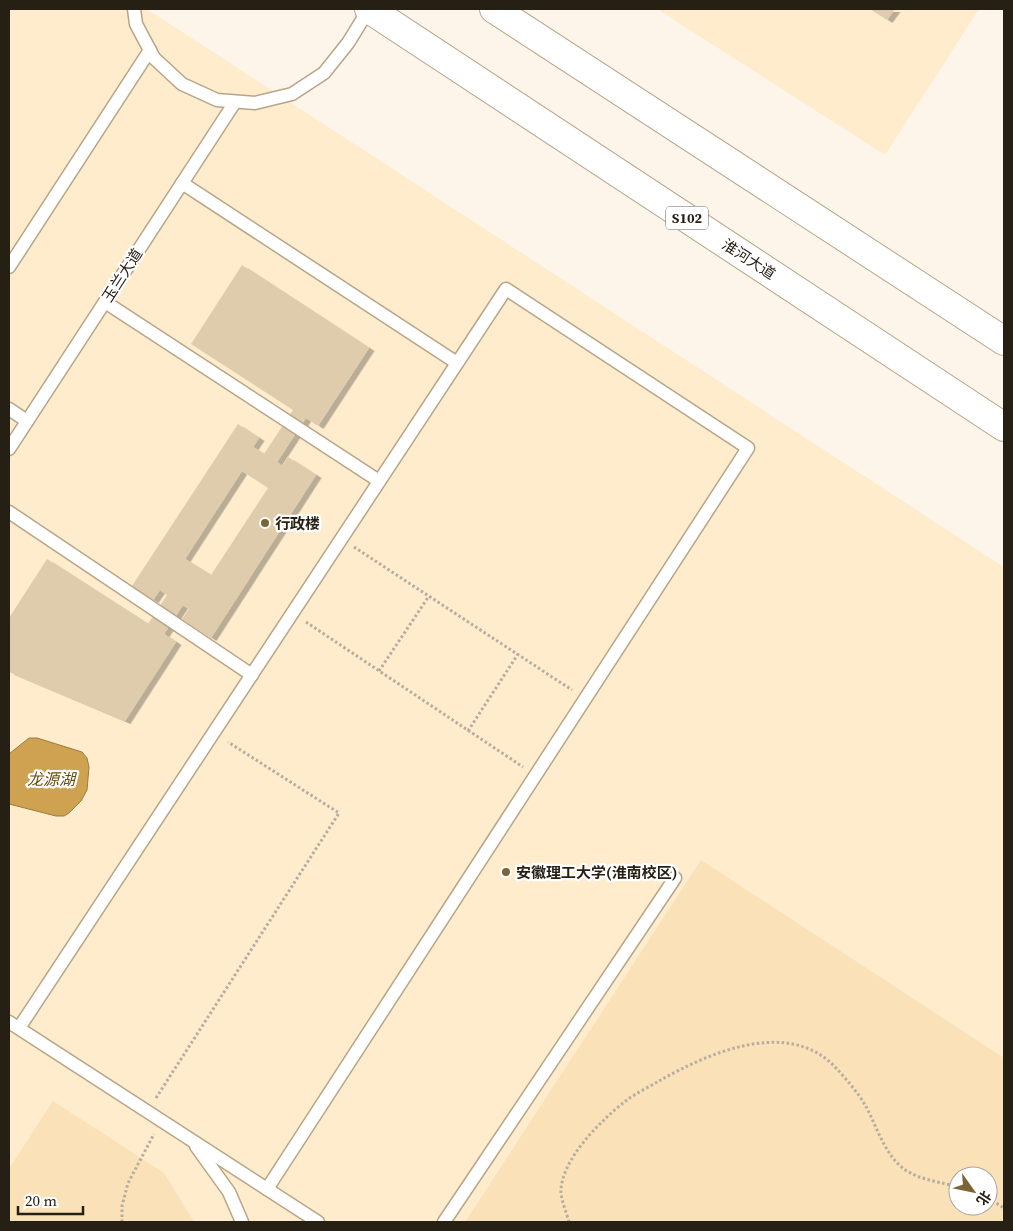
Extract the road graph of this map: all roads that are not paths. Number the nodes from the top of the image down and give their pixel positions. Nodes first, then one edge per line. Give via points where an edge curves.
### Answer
1 (134, 9) edge
2 (369, 9) edge
3 (494, 9) edge
4 (150, 50) junction
5 (235, 102) junction
6 (182, 183) junction
7 (9, 267) edge
8 (105, 302) junction
9 (1004, 341) edge
10 (458, 363) junction
11 (9, 409) edge
12 (27, 421) junction
13 (1004, 427) edge
14 (9, 449) edge
15 (380, 481) junction
16 (9, 512) edge
17 (252, 675) junction
18 (675, 878) dead end
19 (14, 1025) edge
20 (192, 1140) junction
21 (267, 1189) junction
22 (242, 1222) edge
23 (318, 1222) edge
24 (444, 1222) edge

1 - 4 lane via 136,24
2 - 5 lane via 324,73 292,94 255,104
2 - 13 main road, 淮河大道 / S102
3 - 9 main road
4 - 5 lane via 154,58 182,84 217,100
4 - 7 lane
5 - 6 lane, 玉兰大道
6 - 8 lane, 玉兰大道
6 - 10 lane
8 - 12 lane, 玉兰大道
8 - 15 lane
10 - 15 lane
10 - 21 lane via 506,289 748,448
11 - 12 lane
12 - 14 lane, 玉兰大道
15 - 17 lane
16 - 17 lane
17 - 19 lane
18 - 24 lane
19 - 20 lane
20 - 21 lane
20 - 22 lane via 229,1192
21 - 23 lane

